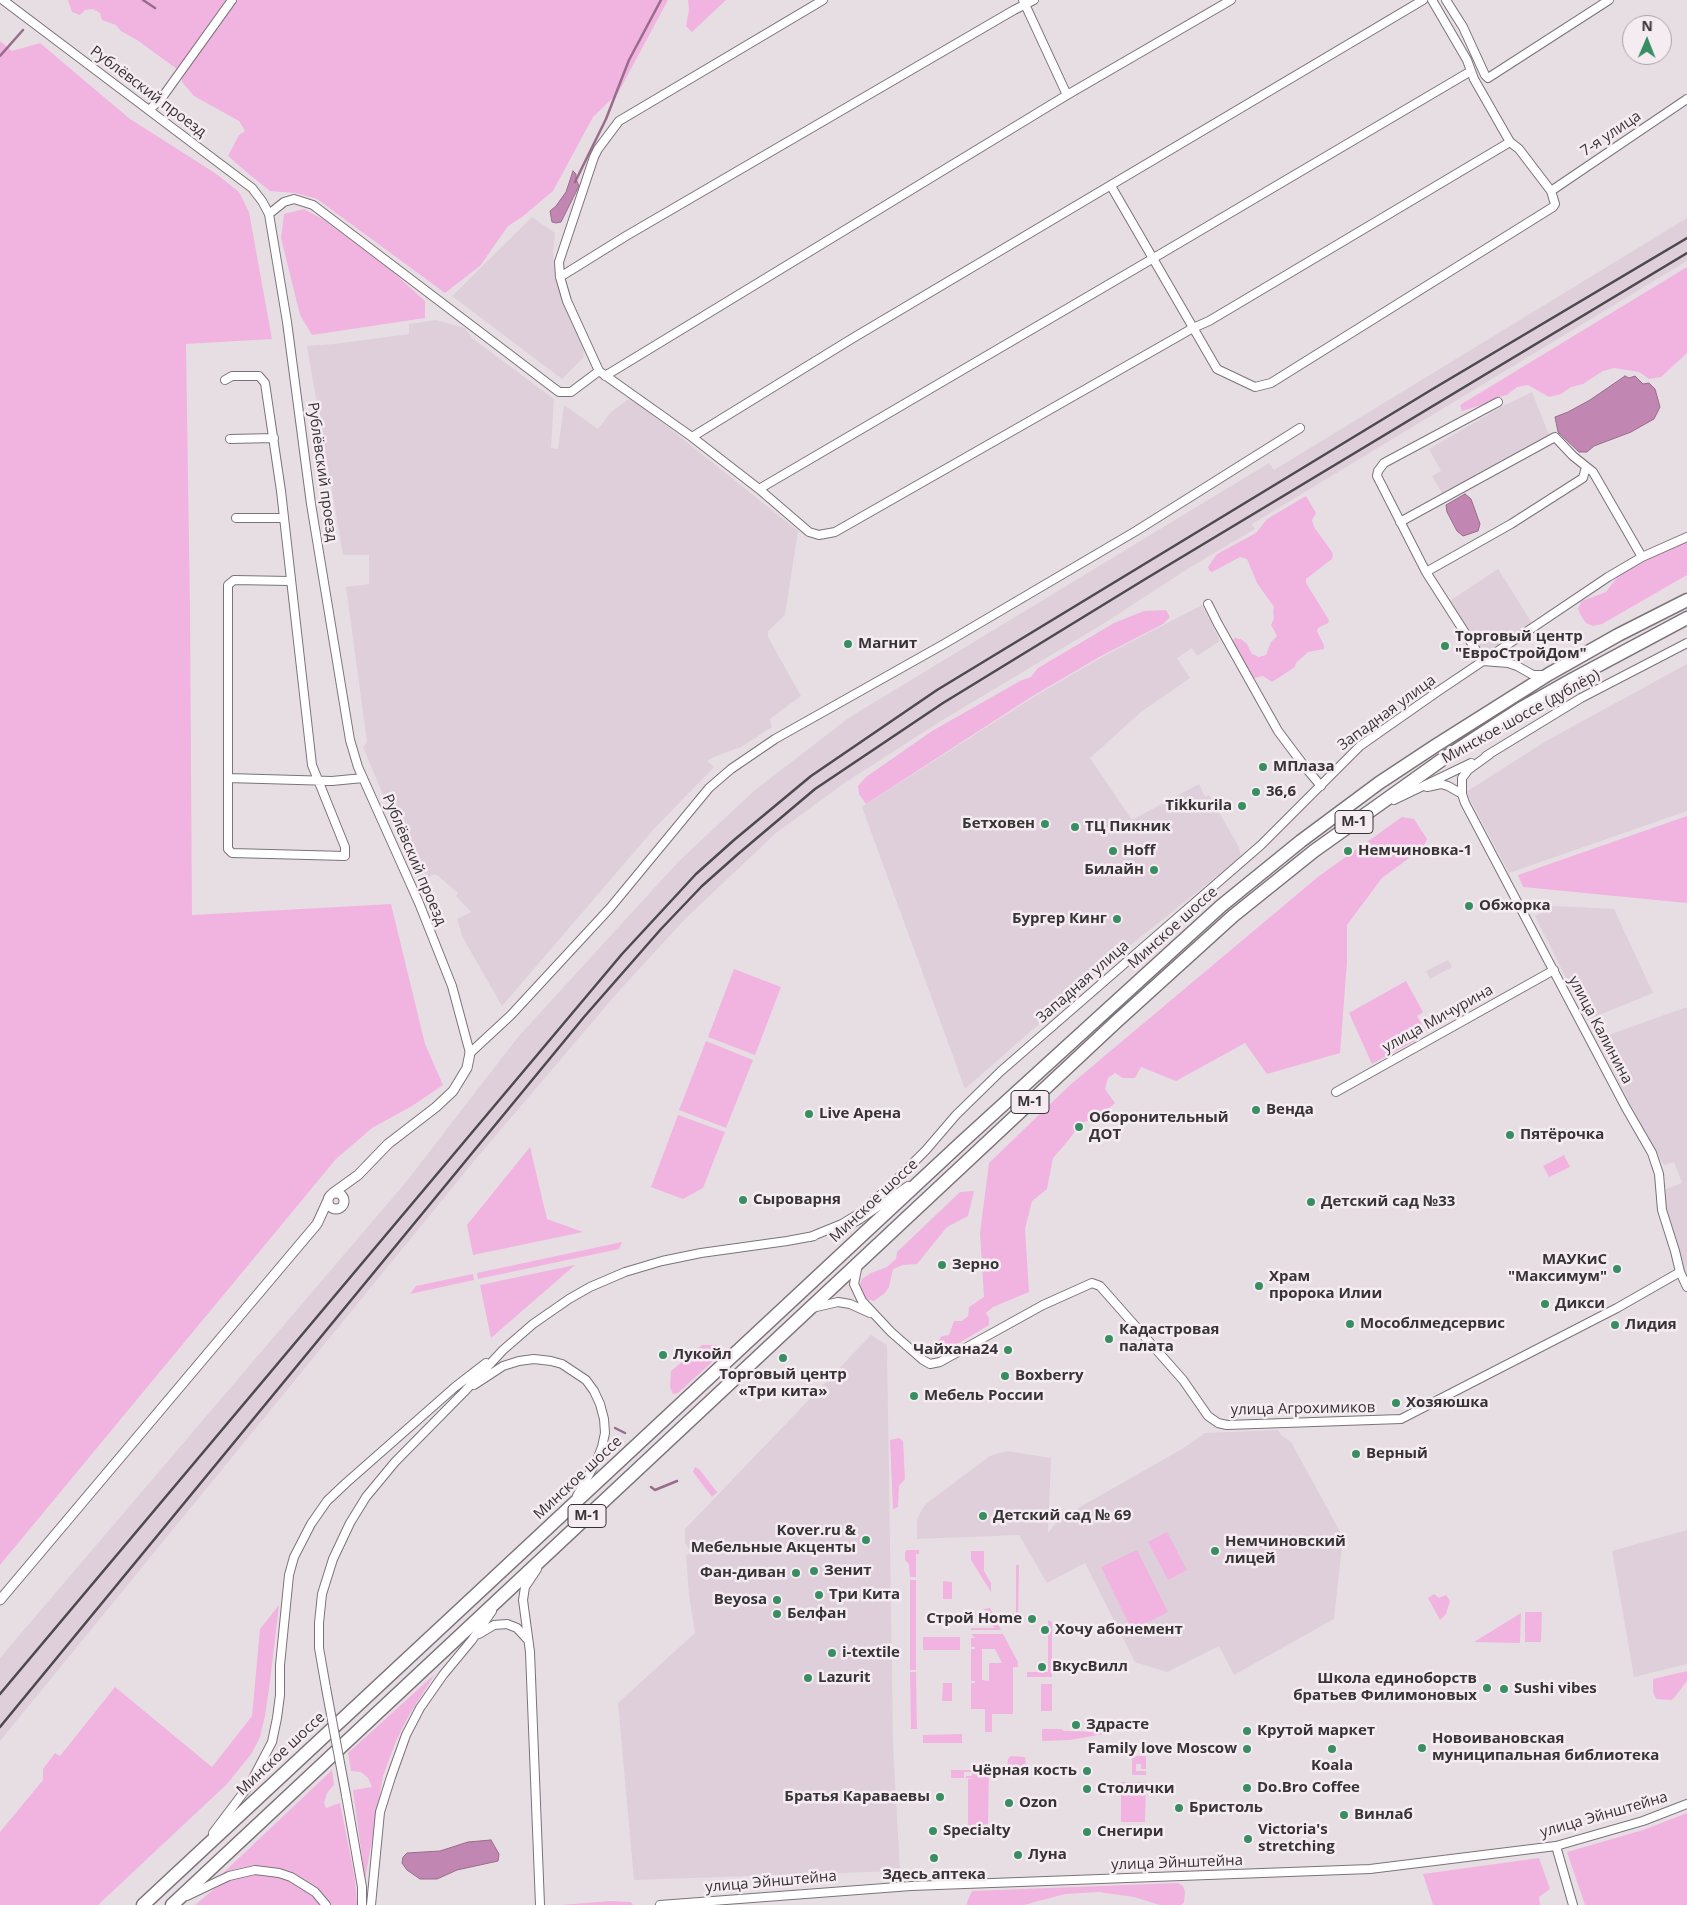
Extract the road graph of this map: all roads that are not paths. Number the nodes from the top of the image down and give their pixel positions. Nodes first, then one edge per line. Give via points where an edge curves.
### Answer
1 (3, 0) edge
2 (232, 0) edge
3 (822, 0) edge
4 (1034, 0) edge
5 (1231, 0) edge
6 (1423, 0) edge
7 (1432, 0) edge
8 (1446, 0) edge
9 (1609, 0) edge
10 (1024, 2) edge
11 (1471, 71) junction
12 (1066, 96) junction
13 (1687, 99) edge
14 (150, 110) junction
15 (1510, 142) junction
16 (1111, 186) junction
17 (1551, 191) junction
18 (269, 214) junction
19 (1152, 260) junction
20 (560, 277) junction
21 (1193, 328) junction
22 (602, 373) junction
23 (225, 380) dead end
24 (1498, 402) dead end
25 (1300, 428) dead end
26 (692, 437) junction
27 (274, 438) junction
28 (230, 439) dead end
29 (1586, 467) junction
30 (759, 489) junction
31 (236, 518) dead end
32 (283, 518) junction
33 (1400, 522) junction
34 (1687, 537) edge
35 (1642, 556) junction
36 (1426, 572) junction
37 (290, 581) junction
38 (1687, 600) edge
39 (1208, 604) dead end
40 (1687, 618) edge
41 (1687, 643) edge
42 (1483, 662) junction
43 (1549, 674) junction
44 (1490, 754) junction
45 (228, 778) junction
46 (363, 778) junction
47 (318, 781) junction
48 (1321, 786) junction
49 (1418, 788) junction
50 (1462, 794) junction
51 (1367, 813) junction
52 (1554, 970) junction
53 (470, 1053) junction
54 (1336, 1092) dead end
55 (943, 1159) junction
56 (358, 1175) junction
57 (331, 1197) junction
58 (342, 1206) junction
59 (317, 1224) junction
60 (810, 1236) junction
61 (858, 1264) junction
62 (1680, 1272) junction
63 (1687, 1287) edge
64 (810, 1308) junction
65 (872, 1314) junction
66 (503, 1350) junction
67 (464, 1392) junction
68 (568, 1510) junction
69 (545, 1556) junction
70 (504, 1594) junction
71 (0, 1600) edge
72 (472, 1640) junction
73 (528, 1640) junction
74 (1687, 1804) edge
75 (1556, 1846) junction
76 (188, 1863) junction
77 (143, 1905) edge
78 (172, 1905) edge
79 (326, 1905) edge
80 (362, 1905) edge
81 (371, 1905) edge
82 (540, 1905) edge
83 (660, 1905) edge
84 (1573, 1905) edge

1 - 14 street, Рублёвский проезд
2 - 14 street
3 - 20 street via 619,122 594,157 559,262
4 - 10 street
5 - 12 street
6 - 16 street
7 - 11 street
8 - 9 street via 1463,27 1484,76 1488,78
10 - 12 street
10 - 20 street
11 - 15 street
11 - 19 street
12 - 22 street
13 - 17 street, 7-я улица
14 - 18 street, Рублёвский проезд via 252,188
15 - 17 street
15 - 21 street
16 - 19 street
16 - 26 street
17 - 21 street via 1555,199 1553,208 1271,383 1255,387 1216,369
18 - 22 street via 284,202 294,199 313,205 559,392 571,392
18 - 46 street, Рублёвский проезд via 344,710
19 - 21 street
19 - 30 street
20 - 22 street via 567,301
21 - 30 street via 835,532 819,535 809,532
22 - 26 street
23 - 27 street via 232,376 259,376 265,383
24 - 33 street via 1384,463 1378,471 1379,482
25 - 53 street via 1136,531 774,740 730,769 709,788 610,908 511,1016
26 - 30 street
27 - 28 street
27 - 32 street
29 - 33 street via 1555,437
29 - 35 street via 1593,472
29 - 36 street via 1583,478
31 - 32 street
32 - 37 street
33 - 36 street
34 - 35 street, Западная улица
35 - 42 street, Западная улица
36 - 42 street
37 - 45 street via 234,580 228,585
37 - 47 street via 312,765
38 - 43 highway, Минское шоссе / М-1
39 - 48 street via 1278,731
40 - 51 highway, Минское шоссе / М-1 via 1520,710
41 - 44 street, Минское шоссе (дублёр) via 1590,693
42 - 43 street via 1517,666 1533,674
42 - 48 street, Западная улица via 1360,746
43 - 55 highway, Минское шоссе / М-1 via 1379,783 1274,861
44 - 49 street, Минское шоссе (дублёр)
44 - 50 street via 1462,778
45 - 47 street
45 - 47 street via 228,849 232,854 345,856 345,847
46 - 47 street
46 - 53 street, Рублёвский проезд via 452,986
48 - 60 street, Западная улица via 1261,845 1002,1071 886,1191 842,1224
49 - 50 street via 1441,784
49 - 51 street, Минское шоссе (дублёр)
50 - 52 street, улица Калинина
51 - 61 highway, Минское шоссе / М-1 via 1270,887 1185,959
52 - 54 street, улица Мичурина
52 - 62 street, улица Калинина via 1652,1154 1659,1174 1662,1210
53 - 56 street via 467,1068 453,1091 388,1144
55 - 60 street via 860,1219 831,1232
55 - 68 highway, Минское шоссе / М-1
56 - 57 street
56 - 58 street
57 - 58 street via 331,1208
57 - 58 street via 342,1195
57 - 59 street
58 - 59 street
59 - 71 street
60 - 66 street via 662,1260 625,1272 569,1300 533,1324
61 - 64 highway, Минское шоссе / М-1
61 - 65 street, улица Агрохимиков via 854,1284
62 - 63 street, улица Калинина
62 - 65 street, улица Агрохимиков via 1470,1384 1401,1419 1390,1421 1218,1423 1208,1416 1182,1380 1105,1290 1092,1283 1043,1305 940,1362 930,1364
64 - 65 street, улица Агрохимиков via 838,1302
64 - 69 highway, Минское шоссе / М-1
66 - 67 street
66 - 76 street via 455,1387 346,1483 327,1501 311,1524 289,1574 278,1718 272,1742 250,1784
67 - 68 street via 504,1366 534,1359 562,1364 586,1380 600,1404 604,1433 592,1470
67 - 80 street, bridge via 395,1462 366,1497 333,1559 322,1594 319,1648 362,1887
68 - 76 highway, Минское шоссе / М-1
69 - 70 highway, Минское шоссе / М-1
69 - 73 street via 525,1588 523,1600
70 - 72 street
70 - 78 highway, Минское шоссе / М-1
72 - 73 street via 494,1625 507,1624 517,1628
72 - 81 street via 420,1708 398,1755 380,1812
73 - 82 street
74 - 75 street, улица Эйнштейна via 1643,1821
75 - 83 street, улица Эйнштейна via 1370,1869 852,1889
75 - 84 street
76 - 77 highway, Минское шоссе / М-1
78 - 79 street via 229,1876 255,1870 279,1872 291,1877 315,1892

